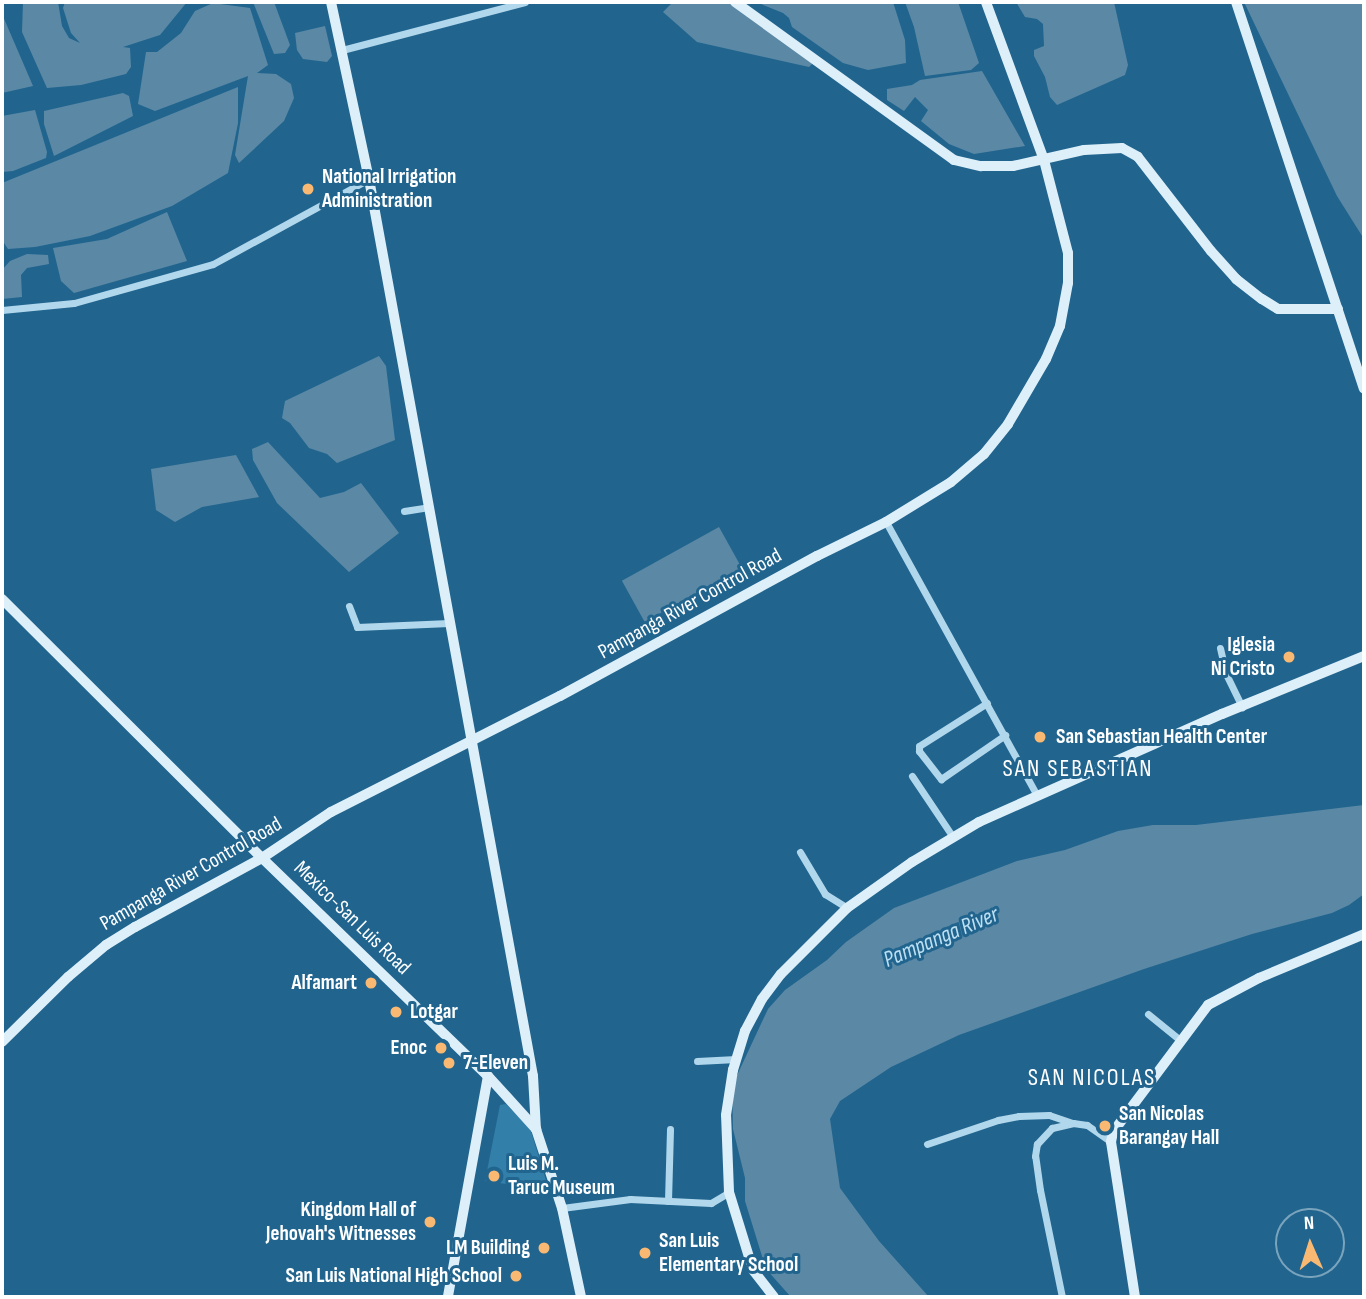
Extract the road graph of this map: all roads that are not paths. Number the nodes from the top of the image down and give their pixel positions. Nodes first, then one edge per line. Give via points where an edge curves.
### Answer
1 (331, 2) edge
2 (525, 2) edge
3 (735, 2) edge
4 (986, 2) edge
5 (1236, 2) edge
6 (342, 50) junction
7 (1044, 160) junction
8 (369, 179) junction
9 (1338, 309) junction
10 (2, 310) edge
11 (1364, 388) edge
12 (429, 507) junction
13 (404, 511) dead end
14 (886, 522) junction
15 (2, 599) edge
16 (349, 606) dead end
17 (449, 623) junction
18 (1220, 648) dead end
19 (1364, 656) edge
20 (987, 703) junction
21 (1242, 707) junction
22 (1004, 735) junction
23 (471, 740) junction
24 (912, 776) dead end
25 (1037, 796) junction
26 (953, 837) junction
27 (800, 852) dead end
28 (262, 858) junction
29 (846, 908) junction
30 (1364, 934) edge
31 (1148, 1014) dead end
32 (1180, 1040) junction
33 (2, 1042) edge
34 (736, 1059) junction
35 (697, 1060) dead end
36 (488, 1076) junction
37 (1073, 1123) junction
38 (536, 1129) junction
39 (670, 1129) dead end
40 (1111, 1142) junction
41 (927, 1144) dead end
42 (729, 1192) junction
43 (668, 1201) junction
44 (562, 1208) junction
45 (448, 1297) edge
46 (581, 1297) edge
47 (774, 1297) edge
48 (1062, 1297) edge
49 (1135, 1297) edge

1 - 6 street
2 - 6 street
3 - 7 street via 954,160 981,166
4 - 7 street, Pampanga River Control Road
5 - 9 street
6 - 8 street
7 - 9 street via 1084,150 1122,148 1138,157 1211,251 1262,299 1278,309
7 - 14 street, Pampanga River Control Road via 1068,253 1069,284 1060,326 1046,359 1008,424 984,454 951,482
8 - 10 street via 213,264 74,303
8 - 12 street
9 - 11 street
12 - 13 street
12 - 17 street
14 - 20 street
14 - 23 street, Pampanga River Control Road
15 - 28 street, Mexico-San Luis Road
16 - 17 street via 357,628
17 - 23 street
18 - 21 street
19 - 21 street
20 - 22 street
20 - 22 street via 919,746 919,751 941,779
21 - 25 street
22 - 25 street
23 - 28 street, Pampanga River Control Road via 331,812
23 - 38 street via 533,1076
24 - 26 street
25 - 26 street
26 - 29 street
27 - 29 street via 825,894
28 - 33 street, Pampanga River Control Road via 106,945
28 - 36 street, Mexico-San Luis Road
29 - 34 street via 762,999
30 - 32 street via 1208,1005
31 - 32 street
32 - 40 street via 1113,1132
34 - 35 street
34 - 42 street via 726,1115
36 - 38 street, Mexico-San Luis Road
36 - 45 street
37 - 40 street via 1093,1128
37 - 41 street via 1049,1115 1019,1116
37 - 48 street via 1046,1132 1035,1156
38 - 44 street
39 - 43 street
40 - 49 street
42 - 43 street via 711,1203
42 - 47 street via 753,1270
43 - 44 street via 630,1199
44 - 46 street

